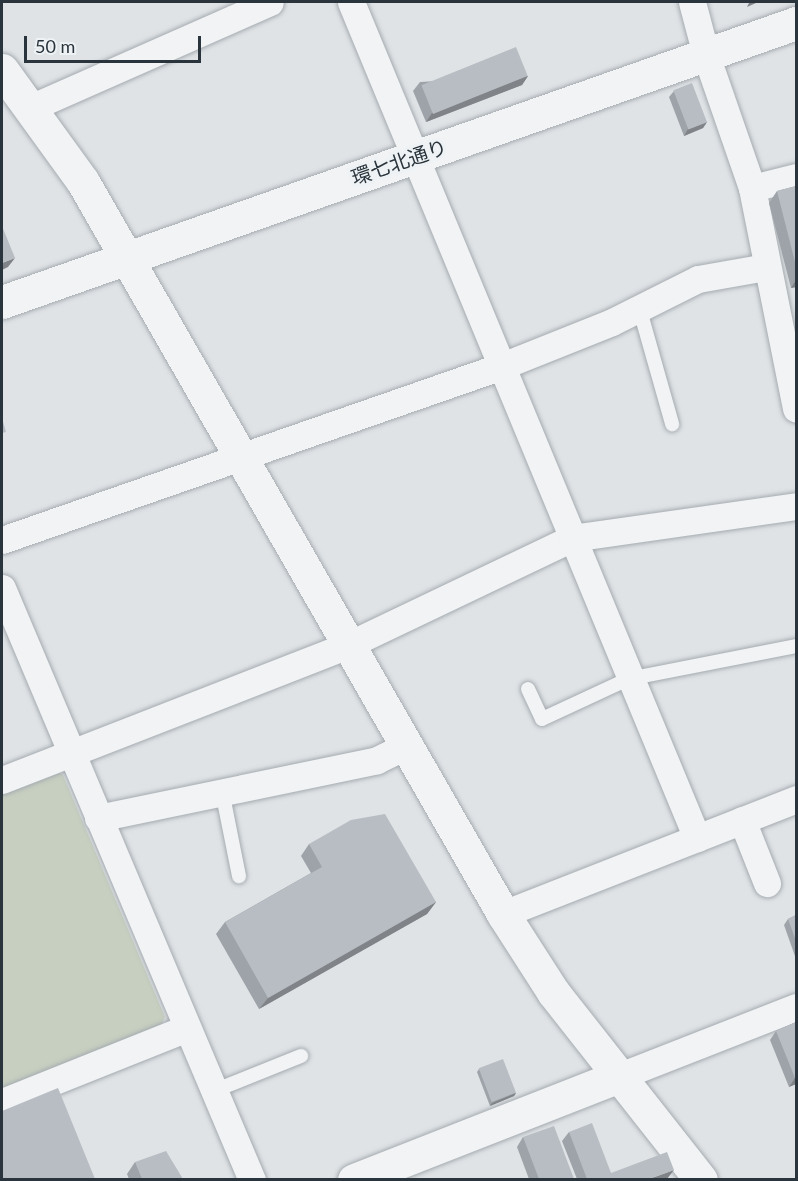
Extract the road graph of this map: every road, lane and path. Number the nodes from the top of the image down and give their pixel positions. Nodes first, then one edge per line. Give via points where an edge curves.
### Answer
1 (270, 2) edge
2 (351, 2) edge
3 (692, 2) edge
4 (796, 23) edge
5 (706, 55) junction
6 (2, 70) edge
7 (30, 108) junction
8 (417, 156) junction
9 (796, 177) edge
10 (752, 188) junction
11 (128, 257) junction
12 (766, 267) junction
13 (2, 302) edge
14 (639, 307) junction
15 (502, 366) junction
16 (796, 409) edge
17 (672, 424) dead end
18 (240, 457) junction
19 (796, 506) edge
20 (572, 538) junction
21 (2, 540) edge
22 (2, 588) edge
23 (348, 645) junction
24 (796, 646) edge
25 (628, 679) junction
26 (528, 689) dead end
27 (408, 745) junction
28 (71, 754) junction
29 (2, 780) edge
30 (222, 791) junction
31 (796, 799) edge
32 (98, 818) junction
33 (742, 820) junction
34 (697, 838) junction
35 (239, 876) dead end
36 (767, 883) dead end
37 (502, 914) junction
38 (796, 1007) edge
39 (187, 1028) junction
40 (301, 1056) dead end
41 (620, 1076) junction
42 (214, 1091) junction
43 (2, 1102) edge
44 (252, 1179) edge
45 (354, 1179) edge
46 (701, 1179) edge

1 - 7 street
2 - 8 street
3 - 5 street
4 - 5 street, 環七北通り
5 - 8 street, 環七北通り
5 - 10 street
6 - 7 street
7 - 11 street via 83,182
8 - 11 street, 環七北通り
8 - 15 street
9 - 10 street
10 - 12 street
11 - 13 street, 環七北通り
11 - 18 street
12 - 14 street via 698,279
12 - 16 street
14 - 15 street
14 - 17 lane
15 - 18 street
15 - 20 street
18 - 21 street
18 - 23 street
19 - 20 street
20 - 23 street
20 - 25 street
22 - 28 street
23 - 27 street
23 - 28 street
24 - 25 lane
25 - 26 lane via 542,719
25 - 34 street
27 - 30 street via 377,760
27 - 37 street
28 - 29 street
28 - 32 street
30 - 32 street
30 - 35 lane
31 - 33 street
32 - 39 street
33 - 34 street
33 - 36 street
34 - 37 street
37 - 41 street via 553,992
38 - 41 street
39 - 42 street
39 - 43 street
40 - 42 lane
41 - 45 street
41 - 46 street
42 - 44 street

